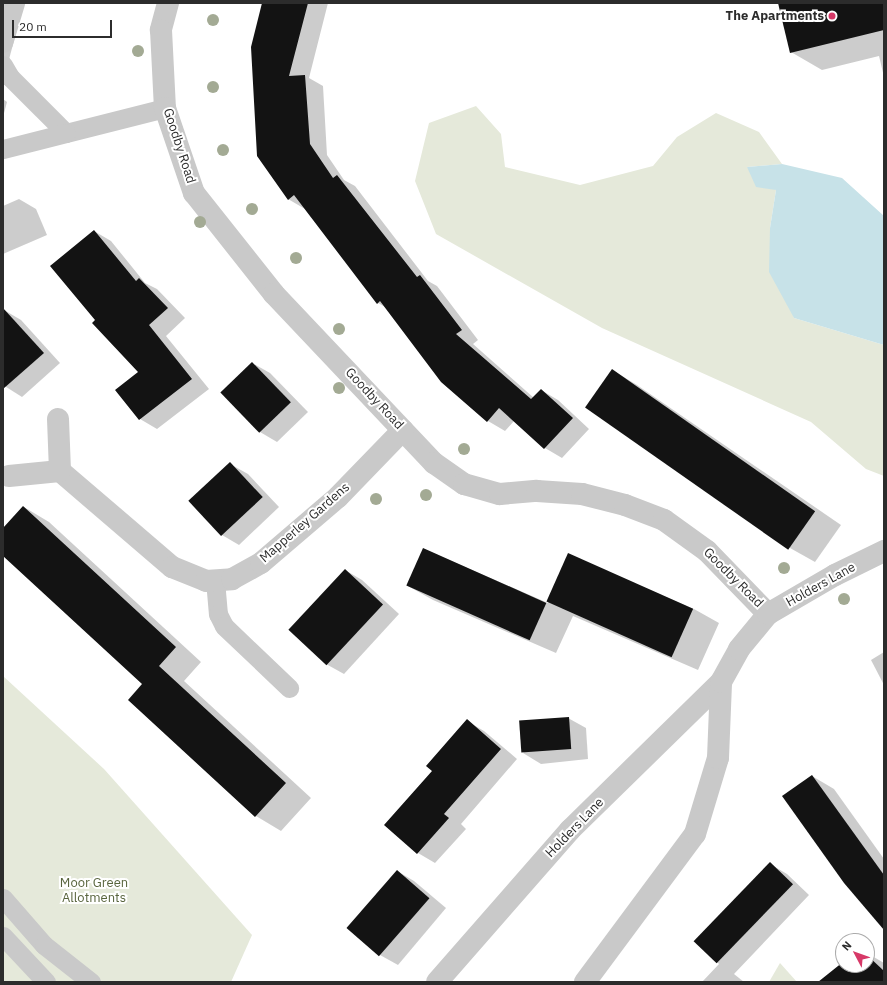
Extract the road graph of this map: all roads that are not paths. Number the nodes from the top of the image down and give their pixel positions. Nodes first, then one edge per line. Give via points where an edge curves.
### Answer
1 (15, 3) edge
2 (168, 3) edge
3 (3, 43) edge
4 (3, 65) edge
5 (165, 108) junction
6 (66, 133) junction
7 (3, 149) edge
8 (58, 419) dead end
9 (403, 430) junction
10 (60, 471) junction
11 (9, 476) dead end
12 (884, 551) edge
13 (215, 580) junction
14 (768, 614) junction
15 (721, 682) junction
16 (289, 688) dead end
17 (3, 898) edge
18 (3, 936) edge
19 (46, 982) edge
20 (91, 982) edge
21 (436, 982) edge
22 (585, 982) edge

1 - 3 lane
2 - 5 street, Goodby Road via 161,30
4 - 6 lane via 10,77
5 - 6 lane
5 - 9 street, Goodby Road via 194,193 274,294
6 - 7 lane
8 - 10 street
9 - 13 street, Mapperley Gardens via 338,497 261,564 232,579
9 - 14 street, Goodby Road via 434,463 464,484 500,494 537,491 582,494 625,505 664,520 707,551
10 - 11 street
10 - 13 street, Mapperley Gardens via 172,567 206,581
12 - 14 street, Holders Lane via 835,575
13 - 16 lane via 218,614 224,626
14 - 15 street, Holders Lane via 739,648
15 - 21 street, Holders Lane via 570,830
15 - 22 street, Holders Lane via 718,758 695,834
17 - 20 lane via 44,945
18 - 19 lane

